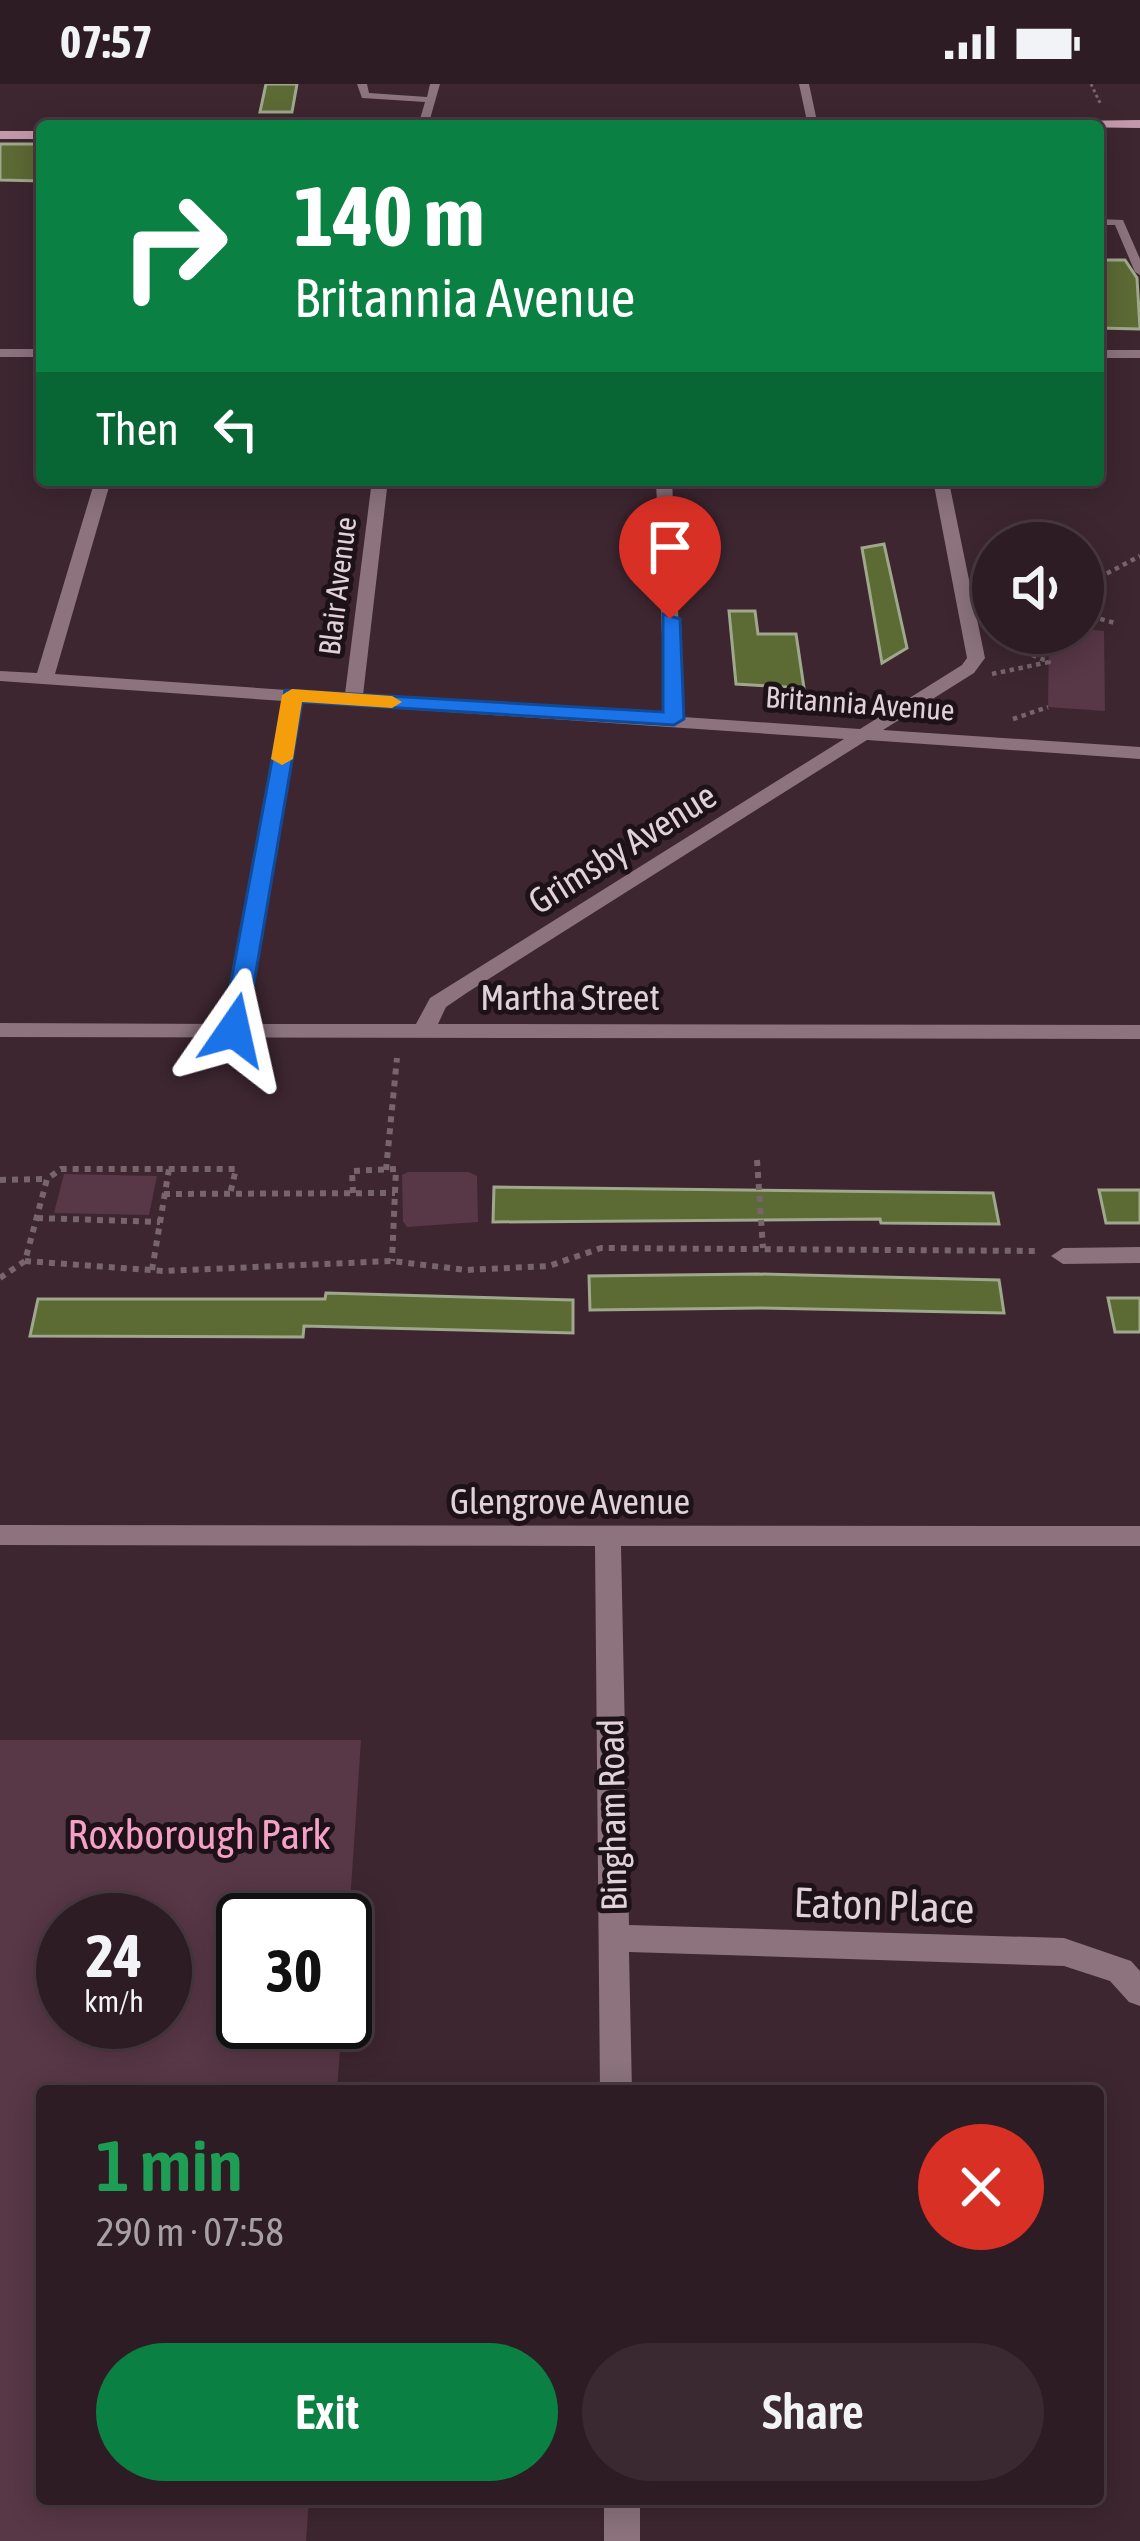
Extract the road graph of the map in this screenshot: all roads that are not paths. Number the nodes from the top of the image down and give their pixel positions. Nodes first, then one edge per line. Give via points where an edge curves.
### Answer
1 (362, 84) edge
2 (435, 84) edge
3 (803, 84) edge
4 (431, 100) junction
5 (425, 120) edge
6 (812, 120) edge
7 (1140, 124) edge
8 (1104, 125) edge
9 (0, 135) edge
10 (36, 135) edge
11 (1104, 222) edge
12 (1140, 272) edge
13 (0, 352) edge
14 (36, 353) edge
15 (1104, 354) edge
16 (1140, 354) edge
17 (101, 486) edge
18 (379, 486) edge
19 (664, 486) edge
20 (943, 486) edge
21 (0, 676) edge
22 (45, 677) junction
23 (292, 695) junction
24 (353, 699) junction
25 (674, 719) junction
26 (867, 733) junction
27 (1140, 753) edge
28 (0, 1030) edge
29 (234, 1030) junction
30 (424, 1030) junction
31 (1140, 1033) edge
32 (1063, 1256) road end
33 (1140, 1256) edge
34 (0, 1535) edge
35 (1140, 1536) edge
36 (608, 1538) junction
37 (613, 1938) junction
38 (1140, 1992) edge
39 (616, 2085) edge
40 (622, 2505) edge
41 (622, 2541) edge

1 - 4 lane via 365,96
2 - 4 lane
3 - 6 lane
4 - 5 lane
7 - 8 main road
9 - 10 main road
11 - 12 lane via 1120,222
13 - 14 street
15 - 16 street
17 - 22 street
18 - 24 street, Blair Avenue
19 - 25 street
20 - 26 street, Grimsby Avenue via 976,658
21 - 22 street, Britannia Avenue
22 - 23 street, Britannia Avenue
23 - 24 street, Britannia Avenue
23 - 29 street, Blair Avenue
24 - 25 street, Britannia Avenue
25 - 26 street, Britannia Avenue
26 - 27 street, Britannia Avenue
26 - 30 street, Grimsby Avenue via 437,1003
28 - 29 street, Martha Street
29 - 30 street, Martha Street
30 - 31 street, Martha Street
32 - 33 street
34 - 36 street, Glengrove Avenue
35 - 36 street, Glengrove Avenue
36 - 37 street, Bingham Road
37 - 38 street, Eaton Place via 1064,1952 1120,1971
37 - 39 street, Bingham Road
40 - 41 street

